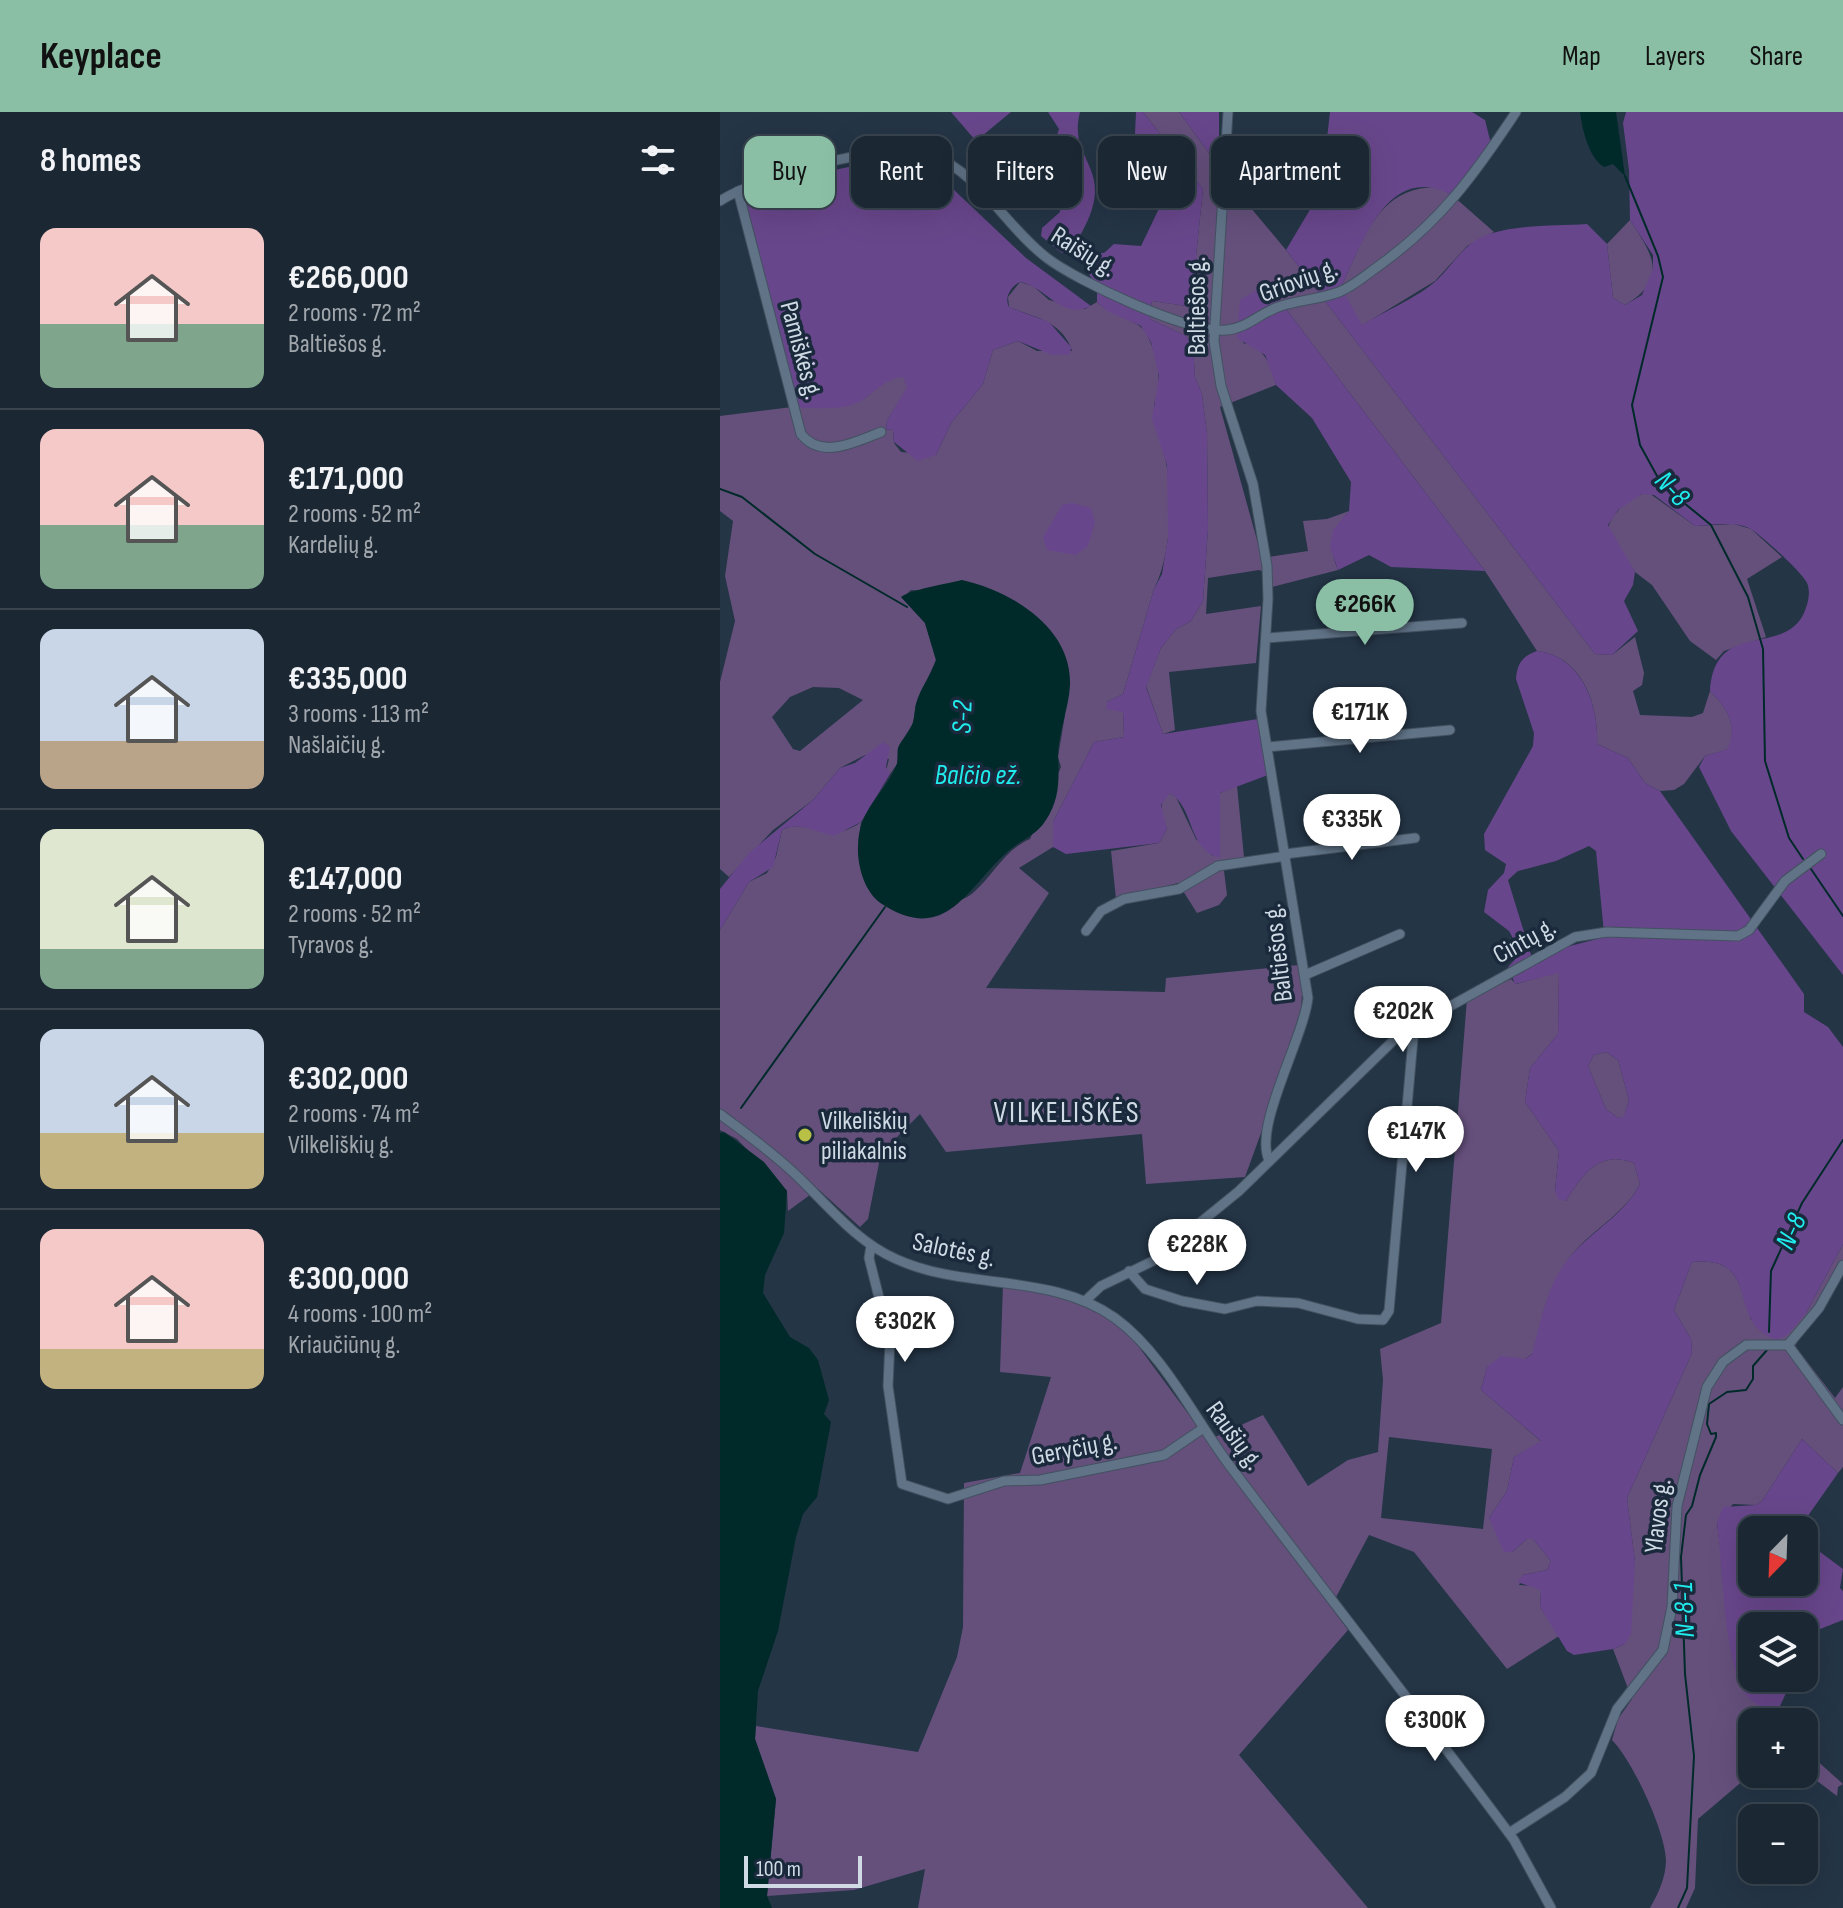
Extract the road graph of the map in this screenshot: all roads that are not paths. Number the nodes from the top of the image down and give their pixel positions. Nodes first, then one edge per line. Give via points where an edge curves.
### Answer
1 (1228, 112) edge
2 (1516, 112) edge
3 (738, 191) junction
4 (720, 201) edge
5 (1213, 329) junction
6 (881, 432) dead end
7 (1462, 623) dead end
8 (1266, 638) junction
9 (1450, 730) dead end
10 (1267, 747) junction
11 (1415, 838) dead end
12 (1821, 854) dead end
13 (1286, 855) junction
14 (1086, 931) dead end
15 (1400, 934) dead end
16 (1305, 975) junction
17 (1409, 1030) junction
18 (720, 1114) edge
19 (1269, 1160) junction
20 (871, 1246) junction
21 (1843, 1265) edge
22 (1129, 1271) junction
23 (1085, 1301) junction
24 (1788, 1345) junction
25 (1843, 1420) edge
26 (1202, 1429) junction
27 (1509, 1833) junction
28 (1551, 1908) edge

1 - 5 street, Baltiešos g.
2 - 5 street, Griovių g. via 1453,202 1368,274 1339,292 1281,306 1244,326
3 - 4 street
3 - 5 street, Raišių g. via 811,167 913,150 961,172 1024,237 1068,271 1125,301
3 - 6 street, Pamiškės g. via 801,434 809,444 823,448
5 - 8 street, Baltiešos g. via 1221,386 1253,484 1268,599
7 - 8 street
8 - 10 street, Baltiešos g. via 1261,711
9 - 10 street
10 - 13 street, Baltiešos g.
11 - 13 street
12 - 17 street, Cintų g. via 1785,881 1749,930 1738,936 1607,932 1575,937
13 - 14 street via 1218,866 1179,889 1124,899 1101,911
13 - 16 street, Baltiešos g.
15 - 16 street
16 - 19 street, Baltiešos g. via 1306,1020 1270,1112
17 - 19 street, Cintų g.
17 - 22 street via 1413,1039 1393,1267 1389,1311 1383,1320 1298,1303 1257,1301 1225,1309 1182,1301 1145,1289
18 - 20 street, Salotės g. via 789,1168
19 - 22 street, Cintų g. via 1163,1253
20 - 23 street, Salotės g. via 929,1270
20 - 26 street, Geryčių g. via 869,1258 890,1341 888,1386 900,1476 906,1486 948,1499 1004,1481 1040,1480 1164,1455
21 - 24 street via 1819,1308
22 - 23 street, Cintų g. via 1092,1291
23 - 26 street, Raušių g. via 1115,1318 1144,1345
24 - 25 street
24 - 27 street, Ylavos g. via 1746,1345 1723,1362 1707,1387 1677,1506 1672,1607 1663,1650 1617,1709 1591,1773 1565,1797
26 - 27 street, Raušių g.
27 - 28 street, Raušių g.

